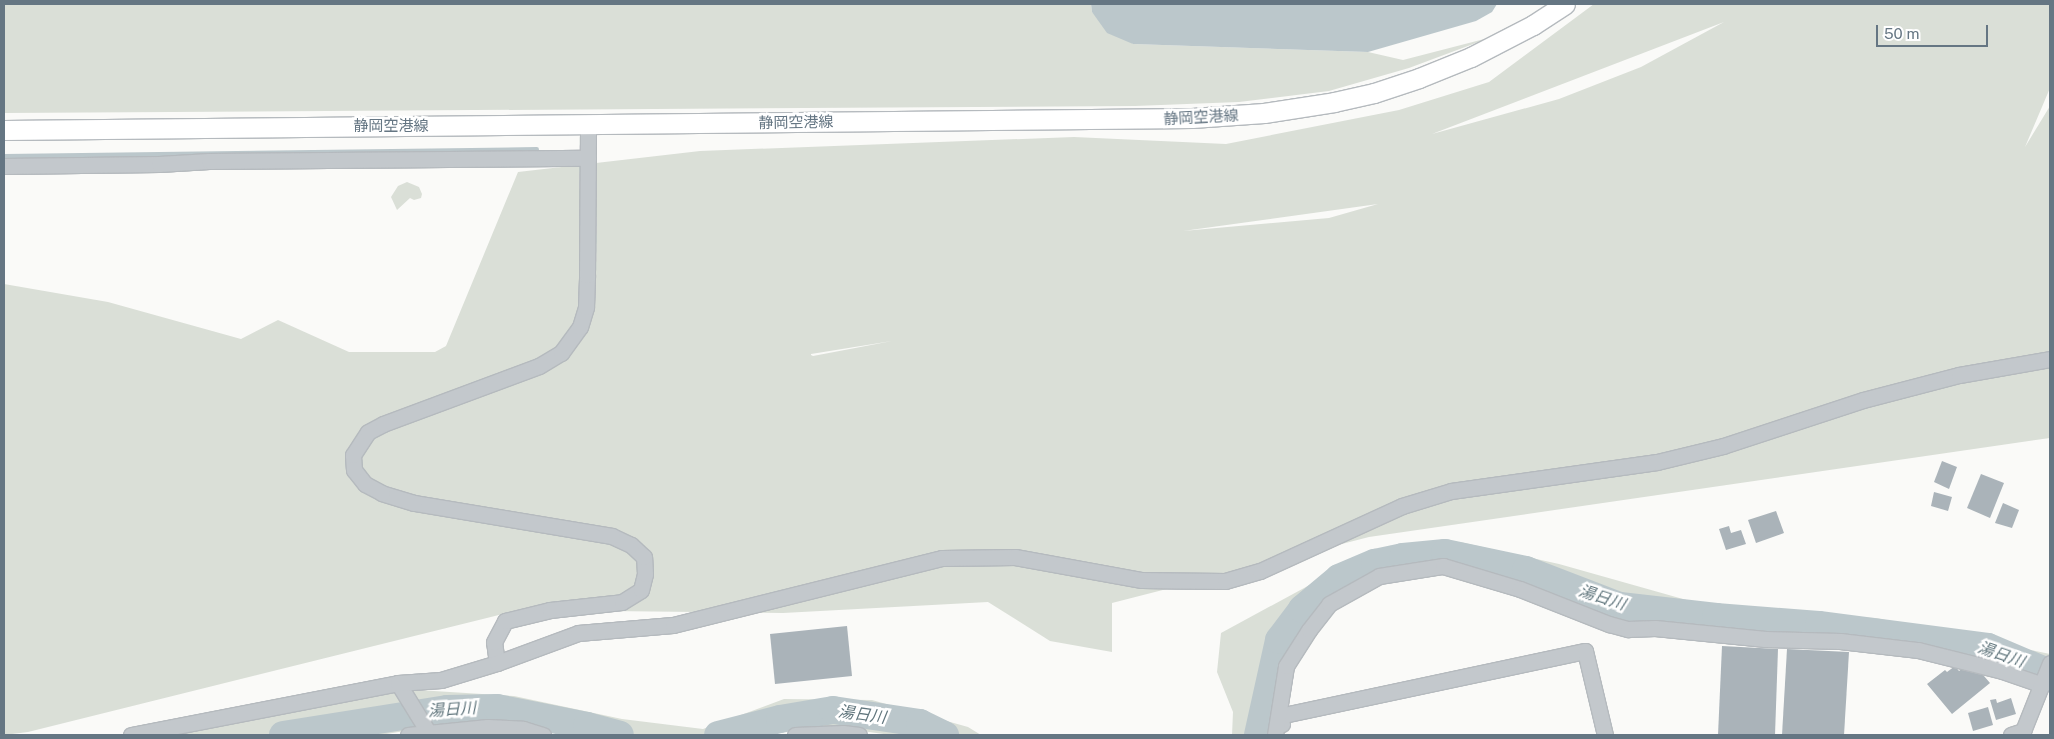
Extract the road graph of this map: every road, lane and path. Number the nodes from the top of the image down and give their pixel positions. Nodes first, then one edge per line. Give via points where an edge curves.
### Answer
1 (1565, 4) edge
2 (588, 124) junction
3 (4, 130) edge
4 (588, 158) junction
5 (4, 166) edge
6 (2050, 359) edge
7 (498, 663) junction
8 (2050, 663) edge
9 (398, 683) junction
10 (2043, 685) junction
11 (1279, 716) junction
12 (429, 734) edge
13 (131, 735) edge
14 (408, 735) edge
15 (543, 735) edge
16 (795, 735) edge
17 (859, 735) edge
18 (1274, 735) edge
19 (1285, 735) edge
20 (1605, 735) edge
21 (2011, 735) edge

1 - 2 main road, 静岡空港線 via 1472,57 1419,78 1374,93 1264,113 1192,118
2 - 3 main road, 静岡空港線
2 - 4 street
4 - 5 street
4 - 7 street via 586,307 580,327 561,353 538,366 383,424 368,432 353,454 354,470 366,484 382,493 414,503 612,536 631,545 644,557 645,574 641,590 622,602 550,610 505,621 494,642
6 - 7 street via 1939,380 1863,400 1723,446 1657,462 1451,491 1402,506 1260,571 1225,581 1142,580 1015,557 942,558 673,625 578,633
7 - 9 street via 442,680
8 - 10 street
9 - 12 street
9 - 13 street
10 - 11 street via 1918,650 1655,628 1628,630 1520,589 1443,566 1379,576 1329,604 1286,666
10 - 21 street via 2023,731
11 - 18 street
11 - 19 street
11 - 20 street via 1585,651
12 - 14 street
12 - 15 street via 488,728 523,729
16 - 17 street

